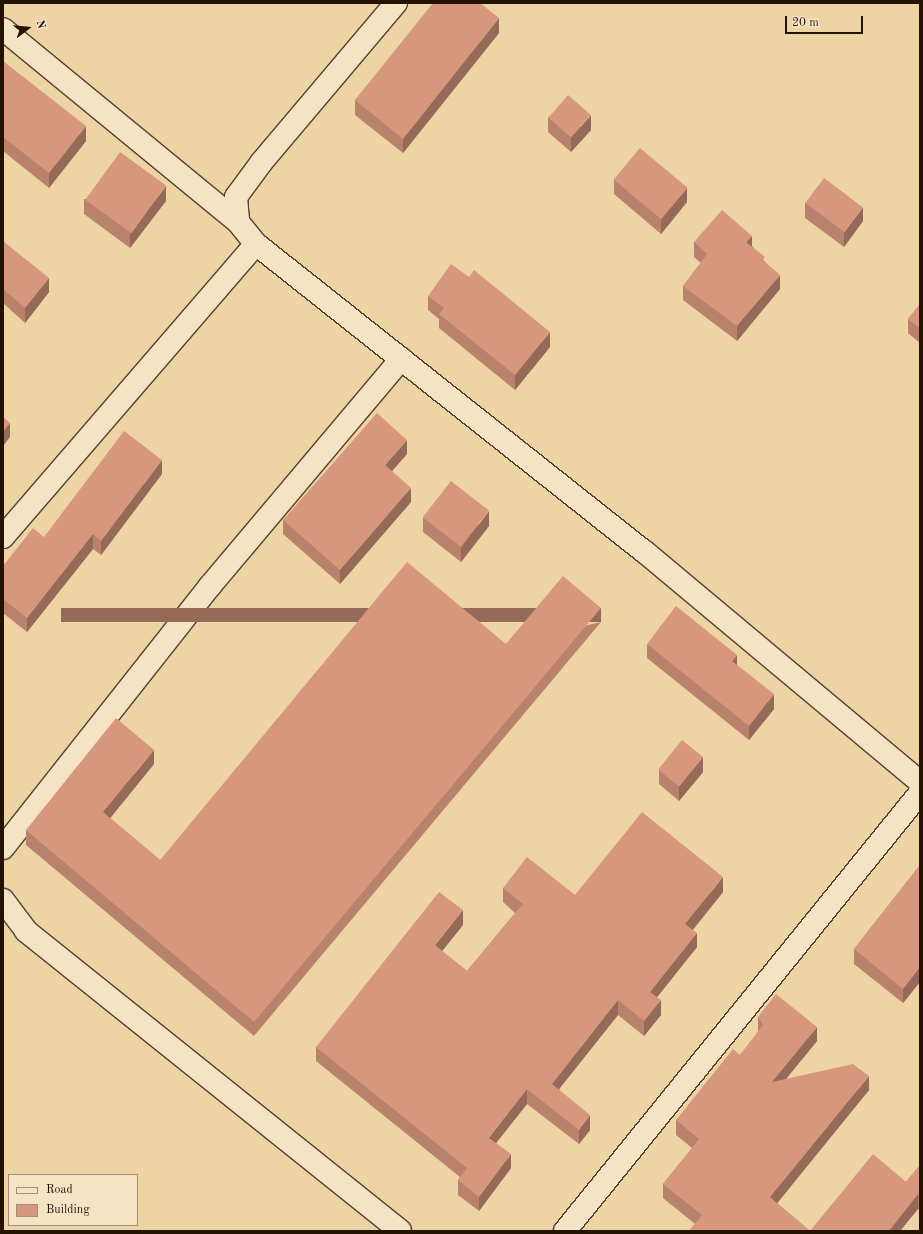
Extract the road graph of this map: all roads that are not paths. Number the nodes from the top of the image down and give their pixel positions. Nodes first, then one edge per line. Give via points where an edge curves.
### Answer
1 (396, 3) edge
2 (3, 29) edge
3 (238, 222) junction
4 (256, 244) junction
5 (401, 358) junction
6 (3, 537) edge
7 (920, 782) edge
8 (920, 792) edge
9 (3, 848) edge
10 (3, 900) edge
11 (400, 1231) edge
12 (565, 1231) edge

1 - 3 lane via 261,163 236,197
2 - 3 lane
3 - 4 lane
4 - 5 lane
4 - 6 lane
5 - 7 lane via 646,552
5 - 9 lane via 210,586
8 - 12 lane
10 - 11 lane via 26,931

